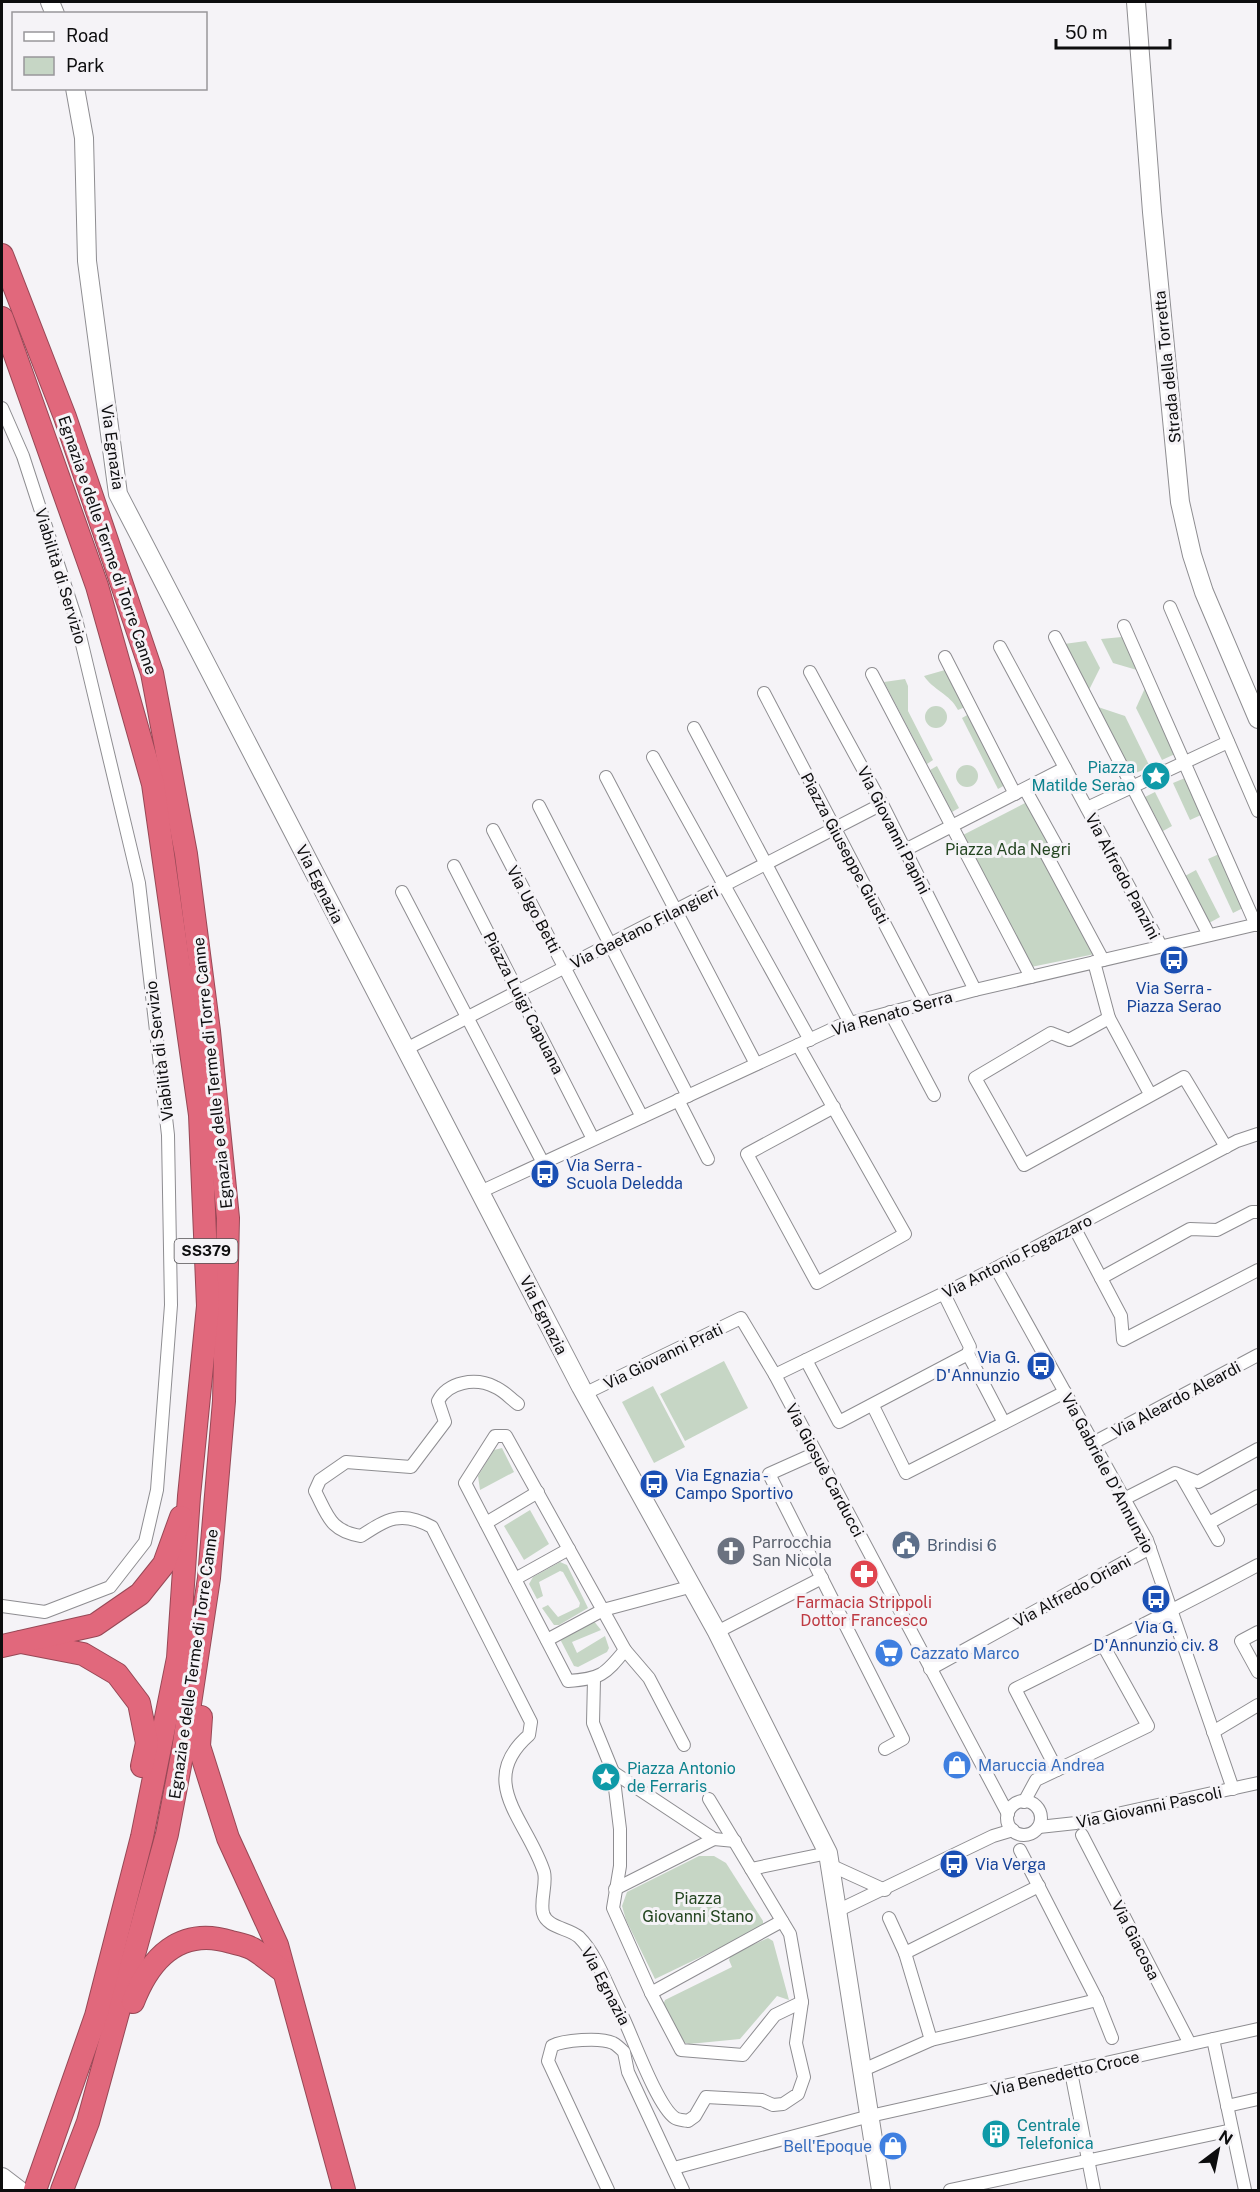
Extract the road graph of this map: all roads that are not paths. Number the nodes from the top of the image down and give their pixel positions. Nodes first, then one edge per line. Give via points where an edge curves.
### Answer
1 (1136, 2) edge
2 (75, 90) edge
3 (2, 255) edge
4 (2, 318) edge
5 (2, 408) edge
6 (1170, 608) dead end
7 (1124, 626) dead end
8 (1055, 637) dead end
9 (1000, 647) dead end
10 (945, 657) dead end
11 (810, 672) dead end
12 (872, 674) dead end
13 (764, 693) dead end
14 (1258, 719) edge
15 (694, 728) dead end
16 (1228, 742) junction
17 (653, 757) dead end
18 (1184, 763) junction
19 (1065, 768) junction
20 (606, 777) dead end
21 (1133, 787) junction
22 (1020, 791) junction
23 (882, 804) junction
24 (539, 806) dead end
25 (1087, 808) junction
26 (1258, 812) edge
27 (953, 826) junction
28 (835, 829) junction
29 (493, 830) dead end
30 (905, 850) junction
31 (766, 865) junction
32 (454, 866) dead end
33 (725, 886) junction
34 (402, 892) dead end
35 (676, 911) junction
36 (1257, 925) edge
37 (1209, 935) junction
38 (611, 944) junction
39 (1161, 946) junction
40 (1098, 961) junction
41 (565, 968) junction
42 (1031, 977) junction
43 (975, 990) junction
44 (519, 991) junction
45 (926, 1003) junction
46 (890, 1012) junction
47 (466, 1018) junction
48 (1110, 1018) junction
49 (850, 1023) junction
50 (804, 1042) junction
51 (406, 1049) junction
52 (756, 1064) junction
53 (1150, 1094) junction
54 (934, 1095) dead end
55 (683, 1098) junction
56 (834, 1107) junction
57 (642, 1117) junction
58 (1258, 1134) edge
59 (593, 1139) junction
60 (1226, 1147) junction
61 (708, 1159) dead end
62 (543, 1163) junction
63 (480, 1192) junction
64 (1258, 1212) edge
65 (1074, 1227) junction
66 (996, 1268) junction
67 (1258, 1270) edge
68 (1101, 1278) junction
69 (944, 1294) junction
70 (741, 1318) joint
71 (968, 1354) junction
72 (1258, 1355) edge
73 (806, 1360) junction
74 (775, 1375) junction
75 (1065, 1392) junction
76 (584, 1394) junction
77 (518, 1404) dead end
78 (873, 1406) junction
79 (1004, 1423) junction
80 (1093, 1443) junction
81 (1258, 1449) edge
82 (816, 1453) junction
83 (1182, 1477) junction
84 (538, 1492) junction
85 (189, 1496) junction
86 (1258, 1496) edge
87 (1124, 1499) junction
88 (486, 1523) junction
89 (1209, 1523) junction
90 (1218, 1540) dead end
91 (1150, 1548) junction
92 (569, 1549) junction
93 (1258, 1565) edge
94 (209, 1578) junction
95 (822, 1578) junction
96 (515, 1579) junction
97 (693, 1587) junction
98 (2, 1606) edge
99 (603, 1610) junction
100 (1172, 1611) junction
101 (717, 1632) junction
102 (1258, 1632) edge
103 (547, 1640) junction
104 (11, 1644) edge
105 (1103, 1645) junction
106 (625, 1650) junction
107 (930, 1669) junction
108 (1258, 1672) edge
109 (594, 1679) junction
110 (1258, 1705) edge
111 (1213, 1732) junction
112 (684, 1745) dead end
113 (885, 1749) dead end
114 (1057, 1770) junction
115 (613, 1772) junction
116 (1258, 1784) edge
117 (1233, 1789) junction
118 (709, 1799) dead end
119 (1024, 1802) junction
120 (1008, 1814) junction
121 (1039, 1827) junction
122 (1013, 1830) junction
123 (1082, 1835) dead end
124 (714, 1839) junction
125 (735, 1841) junction
126 (1020, 1851) dead end
127 (829, 1859) junction
128 (751, 1869) junction
129 (1039, 1886) junction
130 (615, 1890) junction
131 (885, 1890) junction
132 (838, 1910) junction
133 (889, 1918) dead end
134 (782, 1920) junction
135 (120, 1923) junction
136 (905, 1953) junction
137 (283, 1971) junction
138 (651, 1993) junction
139 (1097, 2000) junction
140 (802, 2002) junction
141 (1258, 2029) edge
142 (1112, 2038) dead end
143 (1213, 2039) junction
144 (931, 2040) junction
145 (1190, 2044) junction
146 (863, 2070) junction
147 (1071, 2072) junction
148 (1258, 2099) edge
149 (1227, 2106) junction
150 (870, 2116) junction
151 (88, 2122) junction
152 (1232, 2130) junction
153 (1089, 2162) junction
154 (674, 2168) junction
155 (2, 2177) edge
156 (20, 2190) edge
157 (35, 2190) edge
158 (62, 2190) edge
159 (344, 2190) edge
160 (609, 2190) edge
161 (683, 2190) edge
162 (881, 2190) edge
163 (950, 2190) edge
164 (1094, 2190) edge
165 (1245, 2190) edge

1 - 14 street, Strada della Torretta via 1180,502 1204,592
2 - 51 street, Via Egnazia via 84,138 87,261 118,494
3 - 94 highway, Egnazia e delle Terme di Torre Canne / SS379 via 65,417 152,673 186,854 228,1218 224,1401
4 - 85 highway, Egnazia e delle Terme di Torre Canne / SS379 via 97,586 153,784 200,1114 208,1306
5 - 98 street, Viabilità di Servizio via 23,456 76,619 139,883 168,1135 171,1305 157,1490 145,1542 111,1587 45,1612
6 - 16 street
7 - 18 street
8 - 21 street
9 - 19 street, Via Alfredo Panzini
10 - 22 street
11 - 23 street, Via Giovanni Papini
12 - 27 street
13 - 28 street, Piazza Giuseppe Giusti
15 - 31 street
16 - 18 street
16 - 26 street
17 - 33 street
18 - 21 street
18 - 36 street
19 - 22 street
19 - 25 street, Via Alfredo Panzini
20 - 35 street
21 - 25 street
21 - 37 street
22 - 27 street
22 - 40 street via 1056,845 1046,852
23 - 28 street, Via Gaetano Filangieri
23 - 30 street, Via Giovanni Papini
24 - 38 street
25 - 39 street, Via Alfredo Panzini
27 - 30 street
27 - 42 street
28 - 31 street, Via Gaetano Filangieri
28 - 45 street, Piazza Giuseppe Giusti
29 - 41 street, Via Ugo Betti
30 - 43 street, Via Giovanni Papini
31 - 33 street, Via Gaetano Filangieri
31 - 49 street
32 - 44 street, Piazza Luigi Capuana
33 - 35 street, Via Gaetano Filangieri
33 - 50 street
34 - 47 street
35 - 38 street, Via Gaetano Filangieri
35 - 52 street
36 - 37 street, Via Renato Serra
37 - 39 street, Via Renato Serra
38 - 41 street, Via Gaetano Filangieri
38 - 55 street
39 - 40 street, Via Renato Serra
40 - 42 street, Via Renato Serra
40 - 48 street
41 - 44 street, Via Gaetano Filangieri
41 - 57 street, Via Ugo Betti
42 - 43 street, Via Renato Serra
43 - 45 street, Via Renato Serra
44 - 47 street, Via Gaetano Filangieri
44 - 59 street, Piazza Luigi Capuana
45 - 46 street, Via Renato Serra
46 - 49 street, Via Renato Serra
46 - 54 street
47 - 51 street, Via Gaetano Filangieri
47 - 62 street
48 - 53 street
48 - 53 street via 1070,1040 1051,1033 975,1078 1024,1165
49 - 50 street, Via Renato Serra
50 - 52 street, Via Renato Serra
50 - 56 street
51 - 63 street, Via Egnazia
52 - 55 street, Via Renato Serra
53 - 60 street via 1184,1077
55 - 57 street, Via Renato Serra
55 - 61 street
56 - 56 street via 747,1154 817,1283 905,1234
57 - 59 street, Via Renato Serra
58 - 60 street, Via Antonio Fogazzaro
59 - 62 street, Via Renato Serra
60 - 65 street, Via Antonio Fogazzaro
62 - 63 street, Via Renato Serra
63 - 76 street, Via Egnazia
64 - 68 street via 1217,1230 1190,1230
65 - 66 street, Via Antonio Fogazzaro
65 - 68 street
66 - 69 street, Via Antonio Fogazzaro
66 - 75 street, Via Gabriele D'Annunzio
67 - 68 street via 1123,1340 1121,1316
69 - 71 street via 970,1347
69 - 73 street, Via Antonio Fogazzaro
70 - 74 street, Via Giosuè Carducci
70 - 76 street, Via Giovanni Prati
71 - 78 street
71 - 79 street
72 - 80 street, Via Aleardo Aleardi
73 - 74 street, Via Antonio Fogazzaro
73 - 78 street via 838,1422
74 - 82 street, Via Giosuè Carducci
75 - 79 street
75 - 80 street, Via Gabriele D'Annunzio
76 - 97 street, Via Egnazia
77 - 140 street, Via Egnazia via 495,1386 466,1381 443,1392 438,1401 445,1422 411,1467 346,1462 320,1480 315,1491 331,1523 343,1533 361,1536 389,1518 420,1521 432,1527 531,1722 529,1735 514,1748 505,1766 505,1784 507,1799 518,1814 545,1875 543,1915 552,1924 571,1930 584,1943 628,2026 664,2107 676,2119 688,2121 706,2097 762,2100 773,2105 783,2104 798,2094 804,2077 796,2043
78 - 79 street via 906,1473
80 - 87 street, Via Gabriele D'Annunzio
81 - 83 street via 1198,1482
82 - 95 street via 769,1474
82 - 107 street, Via Giosuè Carducci
83 - 87 street via 1175,1473
83 - 89 street
84 - 88 street
84 - 88 street via 506,1436 495,1436 465,1483
84 - 92 street
85 - 104 highway via 164,1564 140,1594 95,1625
85 - 135 highway, Egnazia e delle Terme di Torre Canne / SS379 via 178,1658 142,1837
86 - 89 street
87 - 91 street, Via Gabriele D'Annunzio
88 - 96 street
89 - 90 street
91 - 100 street, Via Gabriele D'Annunzio
91 - 107 street, Via Alfredo Oriani
92 - 96 street
92 - 99 street
93 - 100 street
94 - 137 highway via 199,1746 228,1838 277,1945
94 - 151 highway, Egnazia e delle Terme di Torre Canne / SS379 via 167,1834
95 - 101 street
95 - 113 street via 903,1739
96 - 103 street
97 - 99 street
97 - 101 street, Via Egnazia
99 - 103 street
99 - 106 street
100 - 105 street
100 - 111 street, Via Gabriele D'Annunzio
101 - 127 street, Via Egnazia
102 - 108 street via 1241,1641
103 - 109 street via 568,1681
104 - 135 highway via 83,1654 117,1674 139,1703 147,1743 115,1904
105 - 114 street via 1015,1689
105 - 114 street via 1148,1726
106 - 109 street
106 - 112 street via 649,1678
107 - 120 street, Via Giosuè Carducci
109 - 115 street via 593,1723
110 - 111 street
111 - 117 street, Via Gabriele D'Annunzio
114 - 119 street via 1036,1780
115 - 124 street
115 - 130 street via 621,1829
116 - 117 street, Via Giovanni Pascoli
117 - 121 street, Via Giovanni Pascoli via 1076,1823
118 - 125 street
119 - 120 street via 1017,1803
119 - 121 street via 1037,1807
120 - 122 street
121 - 122 street via 1028,1835
122 - 131 street via 993,1836
123 - 145 street, Via Giacosa
124 - 125 street
124 - 130 street
125 - 128 street
126 - 129 street
127 - 128 street
127 - 131 street
127 - 132 street, Via Egnazia
128 - 134 street
129 - 136 street
129 - 139 street
130 - 138 street via 613,1908
131 - 132 street
132 - 146 street, Via Egnazia
133 - 136 street
134 - 138 street
134 - 140 street via 790,1934
135 - 157 highway, Egnazia e delle Terme di Torre Canne / SS379 via 96,2016
136 - 144 street
137 - 151 highway via 240,1944 217,1937 182,1939 142,1979
137 - 159 highway
138 - 140 street via 681,2050 743,2055 775,2015
139 - 142 street
139 - 144 street
141 - 143 street, Via Benedetto Croce
143 - 145 street, Via Benedetto Croce
143 - 149 street
144 - 146 street
145 - 147 street, Via Benedetto Croce
146 - 150 street, Via Egnazia
147 - 150 street, Via Benedetto Croce
147 - 153 street
148 - 149 street
149 - 152 street
150 - 154 street, Via Benedetto Croce
150 - 162 street, Via Egnazia
151 - 158 highway, Egnazia e delle Terme di Torre Canne
152 - 153 street
152 - 165 street
153 - 163 street
153 - 164 street
154 - 160 street via 628,2072 624,2052 604,2041 561,2041 552,2046 548,2061
154 - 161 street
155 - 156 street

